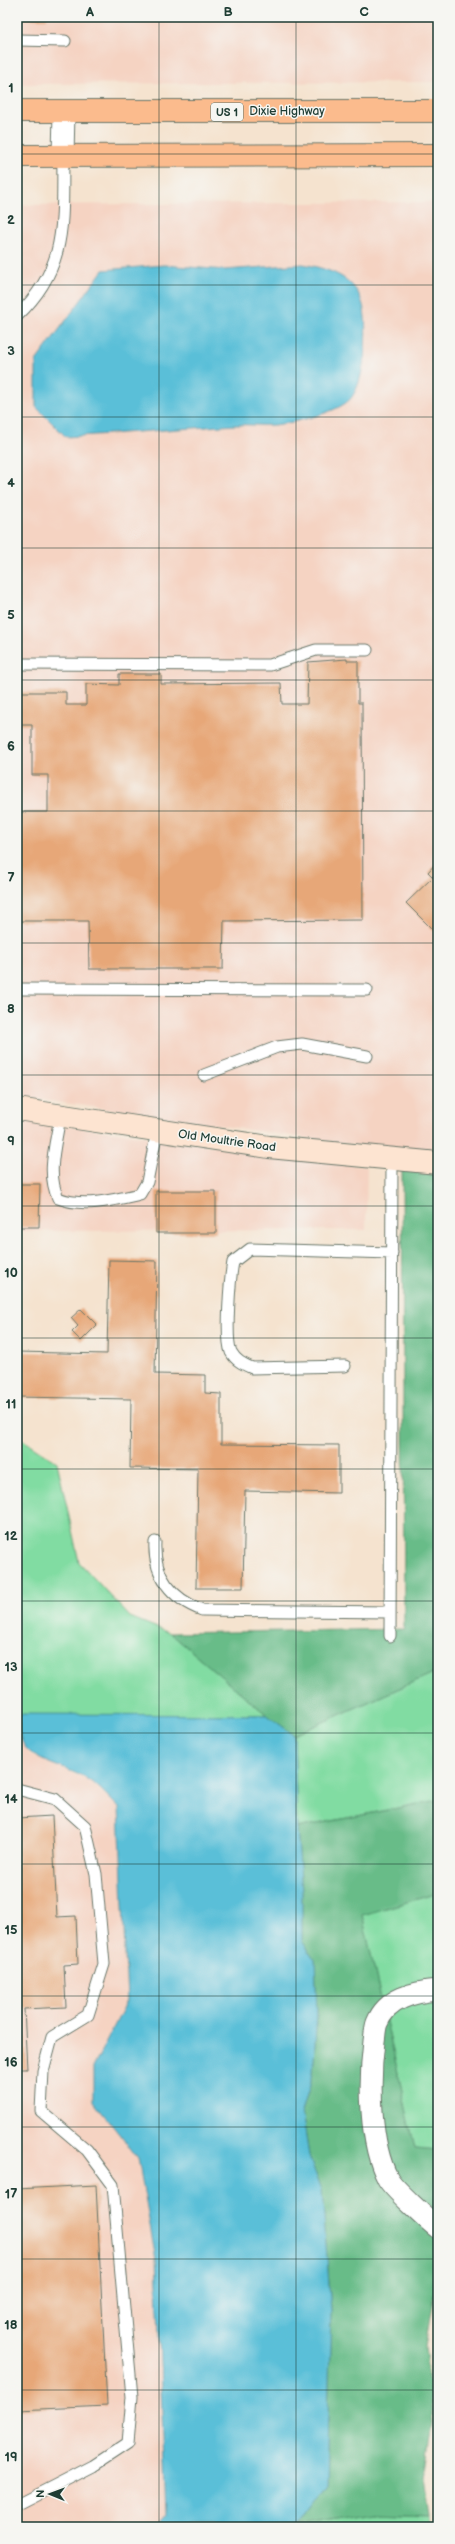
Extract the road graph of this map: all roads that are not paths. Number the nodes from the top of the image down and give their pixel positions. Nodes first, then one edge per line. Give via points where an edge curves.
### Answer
1 (17, 40) edge
2 (65, 41) dead end
3 (17, 111) edge
4 (438, 111) edge
5 (64, 112) junction
6 (438, 154) edge
7 (17, 156) edge
8 (63, 156) junction
9 (17, 316) edge
10 (367, 650) dead end
11 (17, 664) edge
12 (17, 989) edge
13 (367, 990) dead end
14 (367, 1056) dead end
15 (204, 1075) dead end
16 (17, 1109) edge
17 (60, 1117) junction
18 (157, 1131) junction
19 (392, 1160) junction
20 (438, 1163) edge
21 (392, 1253) junction
22 (345, 1366) dead end
23 (155, 1542) dead end
24 (390, 1612) junction
25 (390, 1636) dead end
26 (17, 1789) edge
27 (438, 1990) edge
28 (438, 2228) edge
29 (17, 2506) edge

1 - 2 lane
3 - 5 main road, Dixie Highway / US 1
4 - 5 main road, Dixie Highway / US 1
5 - 8 street
6 - 8 main road
7 - 8 main road
8 - 9 lane via 61,241 48,277 32,301
10 - 11 lane via 316,650 270,665
12 - 13 lane
14 - 15 lane via 302,1044 277,1047
16 - 17 main road, Old Moultrie Road
17 - 18 main road, Old Moultrie Road
17 - 18 lane via 53,1160 53,1188 58,1198 70,1202 111,1201 140,1194 148,1182
18 - 19 main road, Old Moultrie Road via 269,1147
19 - 20 main road, Old Moultrie Road
19 - 21 lane
21 - 22 lane via 250,1250 233,1262 229,1336 231,1351 240,1364 252,1368
21 - 24 lane
23 - 24 lane via 157,1569 165,1586 185,1604 202,1610
24 - 25 lane
26 - 29 lane via 55,1799 85,1826 96,1874 104,1964 88,2015 52,2037 43,2071 42,2111 87,2150 113,2185 132,2398 128,2443 93,2466
27 - 28 street via 423,1991 395,2000 377,2022 372,2059 373,2110 378,2154 388,2180

